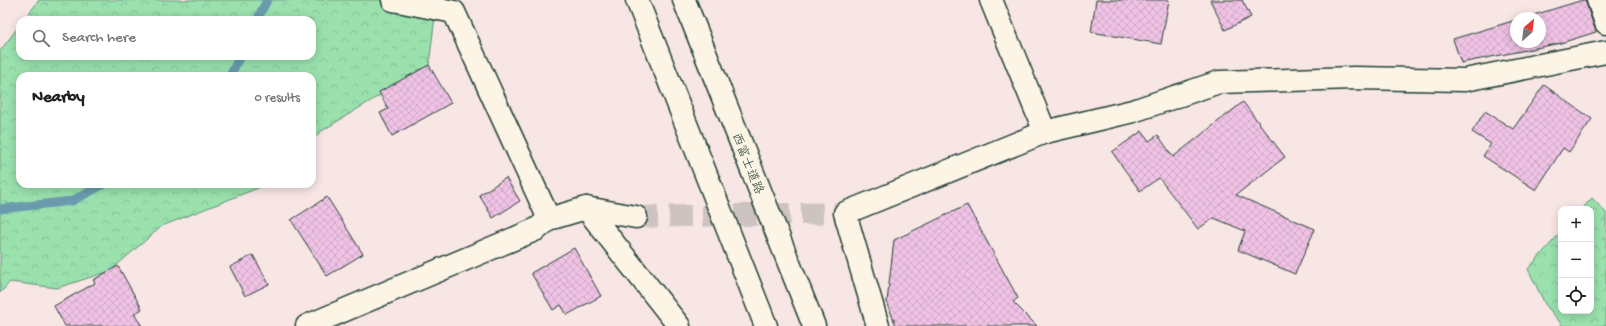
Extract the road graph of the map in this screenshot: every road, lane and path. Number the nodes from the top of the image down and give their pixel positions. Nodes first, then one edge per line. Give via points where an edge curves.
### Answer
1 (392, 0) edge
2 (637, 0) edge
3 (684, 0) edge
4 (991, 0) edge
5 (1598, 0) edge
6 (1606, 23) edge
7 (1606, 52) edge
8 (1045, 132) junction
9 (586, 208) junction
10 (636, 217) tunnel mouth
11 (550, 219) junction
12 (307, 326) edge
13 (679, 326) edge
14 (766, 326) edge
15 (814, 326) edge
16 (878, 326) edge

1 - 11 main road via 454,12
2 - 14 main road
3 - 15 main road, 西富士道路
4 - 8 main road
5 - 6 main road
7 - 8 main road via 1465,80 1354,78 1219,82 1133,111
8 - 16 main road via 845,213
9 - 10 main road
9 - 11 main road
9 - 13 main road
11 - 12 main road via 537,229

